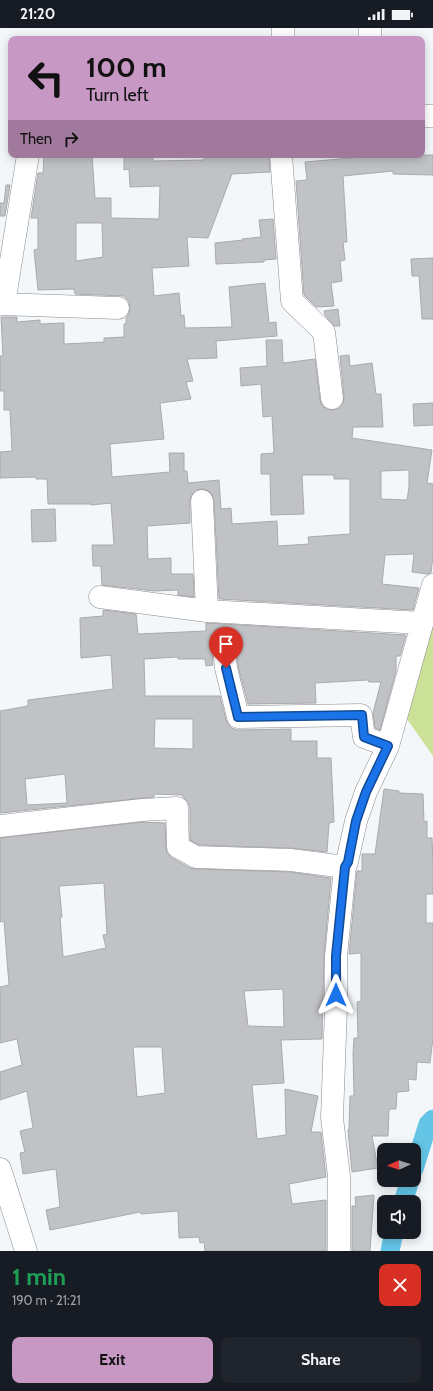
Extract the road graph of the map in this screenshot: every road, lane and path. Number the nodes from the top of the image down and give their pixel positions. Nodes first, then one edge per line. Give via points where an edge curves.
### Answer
1 (27, 158) edge
2 (281, 158) edge
3 (2, 304) edge
4 (118, 308) dead end
5 (332, 398) dead end
6 (202, 501) dead end
7 (433, 585) edge
8 (100, 597) dead end
9 (206, 611) junction
10 (422, 623) junction
11 (223, 639) dead end
12 (388, 746) junction
13 (0, 826) edge
14 (345, 867) junction
15 (0, 1169) edge
16 (26, 1251) edge
17 (339, 1251) edge

1 - 3 street
2 - 5 street via 292,301 324,332
3 - 4 street
6 - 9 street
7 - 10 street
8 - 9 street
9 - 10 street
10 - 12 street
11 - 12 street via 226,668 238,717 362,715 364,737
12 - 14 street via 356,821
13 - 14 street via 176,808 178,847 196,857 291,860
14 - 17 street via 336,956 332,1118 339,1176
15 - 16 street

